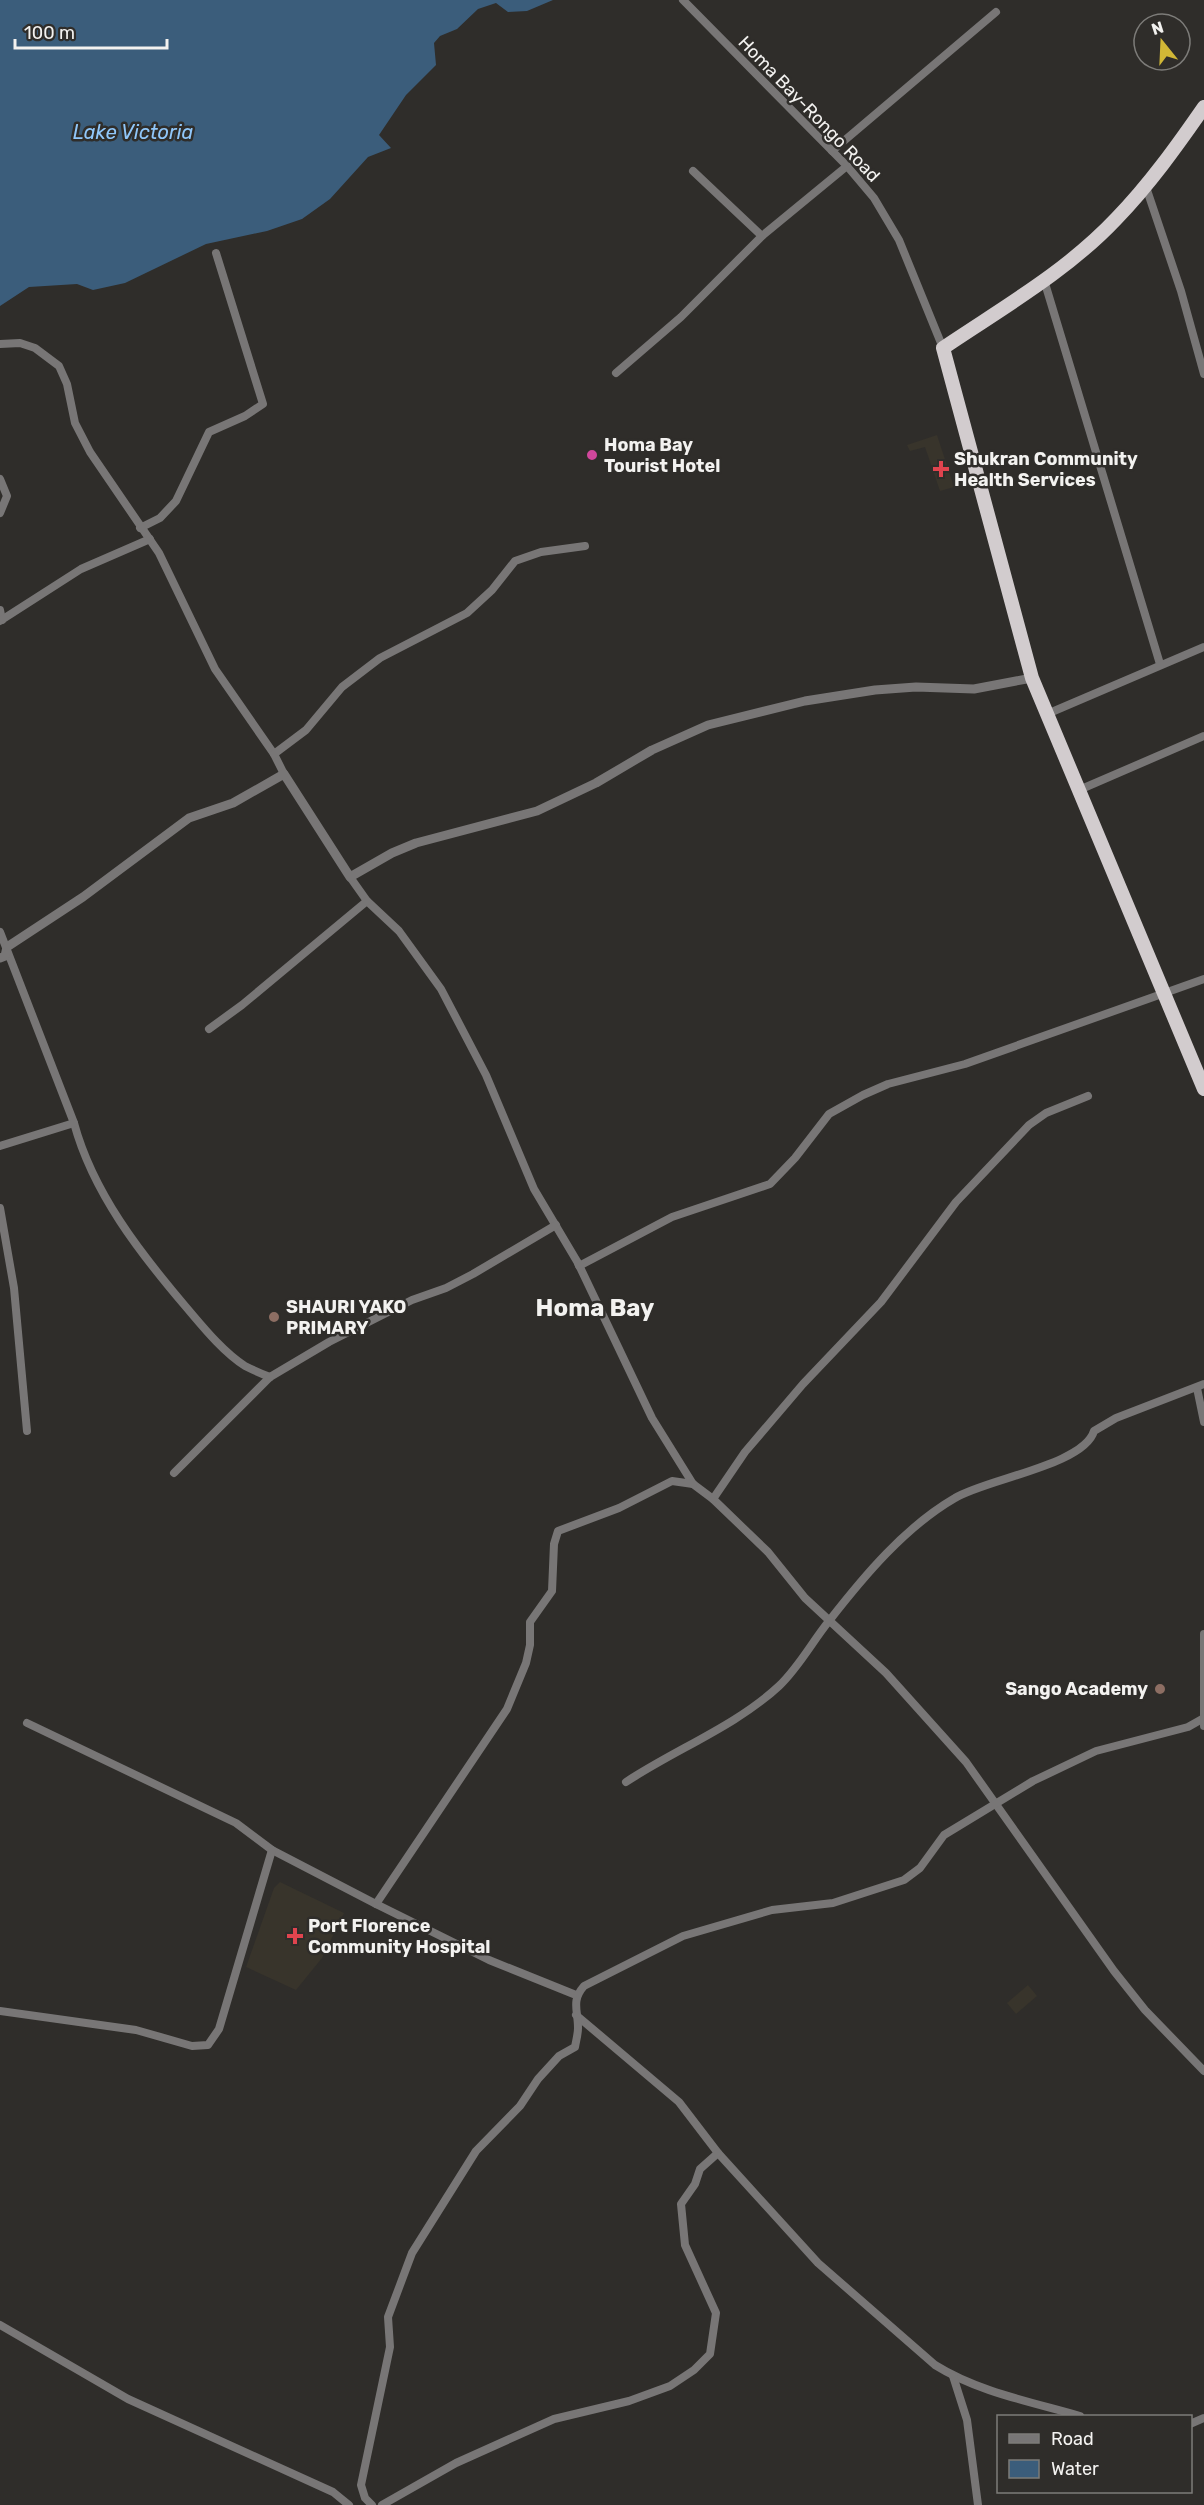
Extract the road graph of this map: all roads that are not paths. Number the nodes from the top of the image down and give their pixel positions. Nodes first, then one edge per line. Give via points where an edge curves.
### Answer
1 (683, 0) edge
2 (996, 12) dead end
3 (1204, 107) edge
4 (832, 151) junction
5 (847, 166) junction
6 (693, 171) dead end
7 (1146, 187) junction
8 (762, 236) junction
9 (216, 253) dead end
10 (1044, 280) junction
11 (0, 344) edge
12 (943, 348) junction
13 (616, 373) dead end
14 (1204, 374) edge
15 (0, 479) edge
16 (0, 513) edge
17 (140, 528) junction
18 (150, 539) junction
19 (585, 546) dead end
20 (0, 610) edge
21 (1, 621) edge
22 (1204, 647) edge
23 (1160, 664) junction
24 (1032, 678) junction
25 (1047, 714) junction
26 (1204, 736) edge
27 (274, 754) junction
28 (284, 774) junction
29 (1079, 789) junction
30 (350, 877) junction
31 (367, 901) junction
32 (0, 932) edge
33 (8, 947) junction
34 (0, 958) edge
35 (1204, 979) edge
36 (1163, 995) junction
37 (209, 1029) dead end
38 (1204, 1089) edge
39 (1088, 1096) dead end
40 (74, 1124) junction
41 (0, 1146) edge
42 (0, 1208) edge
43 (555, 1225) junction
44 (578, 1263) junction
45 (270, 1377) junction
46 (1201, 1386) edge
47 (1204, 1422) edge
48 (27, 1431) dead end
49 (174, 1473) dead end
50 (693, 1484) junction
51 (713, 1499) junction
52 (828, 1621) junction
53 (1204, 1634) edge
54 (1204, 1718) edge
55 (27, 1723) dead end
56 (1204, 1726) edge
57 (626, 1782) dead end
58 (997, 1803) junction
59 (272, 1850) junction
60 (376, 1904) junction
61 (576, 1995) junction
62 (0, 2011) edge
63 (576, 2015) junction
64 (1204, 2071) edge
65 (718, 2153) junction
66 (0, 2325) edge
67 (953, 2376) junction
68 (1077, 2415) edge
69 (349, 2505) edge
70 (372, 2505) edge
71 (382, 2505) edge
72 (978, 2505) edge

1 - 4 street, Homa Bay-Rongo Road
2 - 4 street
3 - 7 highway
4 - 5 street, Homa Bay-Rongo Road
5 - 8 street
5 - 12 street, Homa Bay-Rongo Road via 888,219
6 - 8 street
7 - 10 highway via 1115,221
7 - 14 street
8 - 13 street via 681,317
9 - 17 street via 262,404 209,432 176,501 160,518
10 - 12 highway
10 - 23 street
11 - 17 street via 35,348 59,366 75,423
12 - 24 highway
15 - 16 street via 7,496
17 - 18 street
18 - 21 street via 81,569
18 - 27 street via 214,669
19 - 27 street via 541,552 515,561 467,613 380,658 342,687 306,730
20 - 21 street
22 - 23 street
23 - 25 street
24 - 25 highway
24 - 30 street via 974,689 875,690 708,725 537,811 416,843
25 - 29 highway
26 - 29 street
27 - 28 street
28 - 30 street
28 - 33 street via 233,803 189,818
29 - 36 highway
30 - 31 street
31 - 37 street
31 - 43 street via 399,931 441,989 486,1075 534,1189
32 - 33 street
33 - 34 street
33 - 40 street
35 - 36 street
36 - 38 highway
36 - 44 street via 863,1095 829,1114 770,1184 672,1217 579,1266
39 - 51 street via 1046,1113 1029,1125 963,1194 881,1302 795,1393
40 - 41 street
40 - 45 street via 104,1196 148,1262 204,1329 244,1365
42 - 48 street via 14,1288
43 - 44 street
43 - 45 street via 447,1288 412,1300
44 - 50 street via 652,1418
45 - 49 street
46 - 47 street
46 - 52 street via 1116,1418 1094,1431 1092,1440 1069,1456 977,1486 955,1498 887,1553
50 - 51 street
50 - 60 street via 672,1481 619,1508 558,1531 552,1591 530,1622 526,1663 507,1709
51 - 52 street via 768,1552
52 - 57 street via 792,1671 756,1706
52 - 58 street via 893,1681 966,1761
53 - 54 street
54 - 56 street
54 - 58 street via 1188,1727 1096,1751 1033,1780
55 - 59 street via 236,1823
58 - 61 street via 944,1835 920,1868 904,1880 833,1903 772,1910 683,1936 584,1986
58 - 64 street via 1114,1971 1145,2010
59 - 60 street
59 - 62 street via 219,2029 208,2045 192,2046 136,2030
60 - 61 street via 489,1960
61 - 63 street
63 - 65 street via 679,2102
63 - 70 street via 575,2047 559,2056 520,2106 476,2151 412,2253 387,2317 390,2347 361,2485
65 - 67 street via 818,2263 935,2365
65 - 71 street via 700,2169 681,2204 685,2245 716,2313 710,2354 670,2386 629,2401 554,2419 456,2463
66 - 69 street via 128,2399 333,2492
67 - 68 street
67 - 72 street via 967,2420

